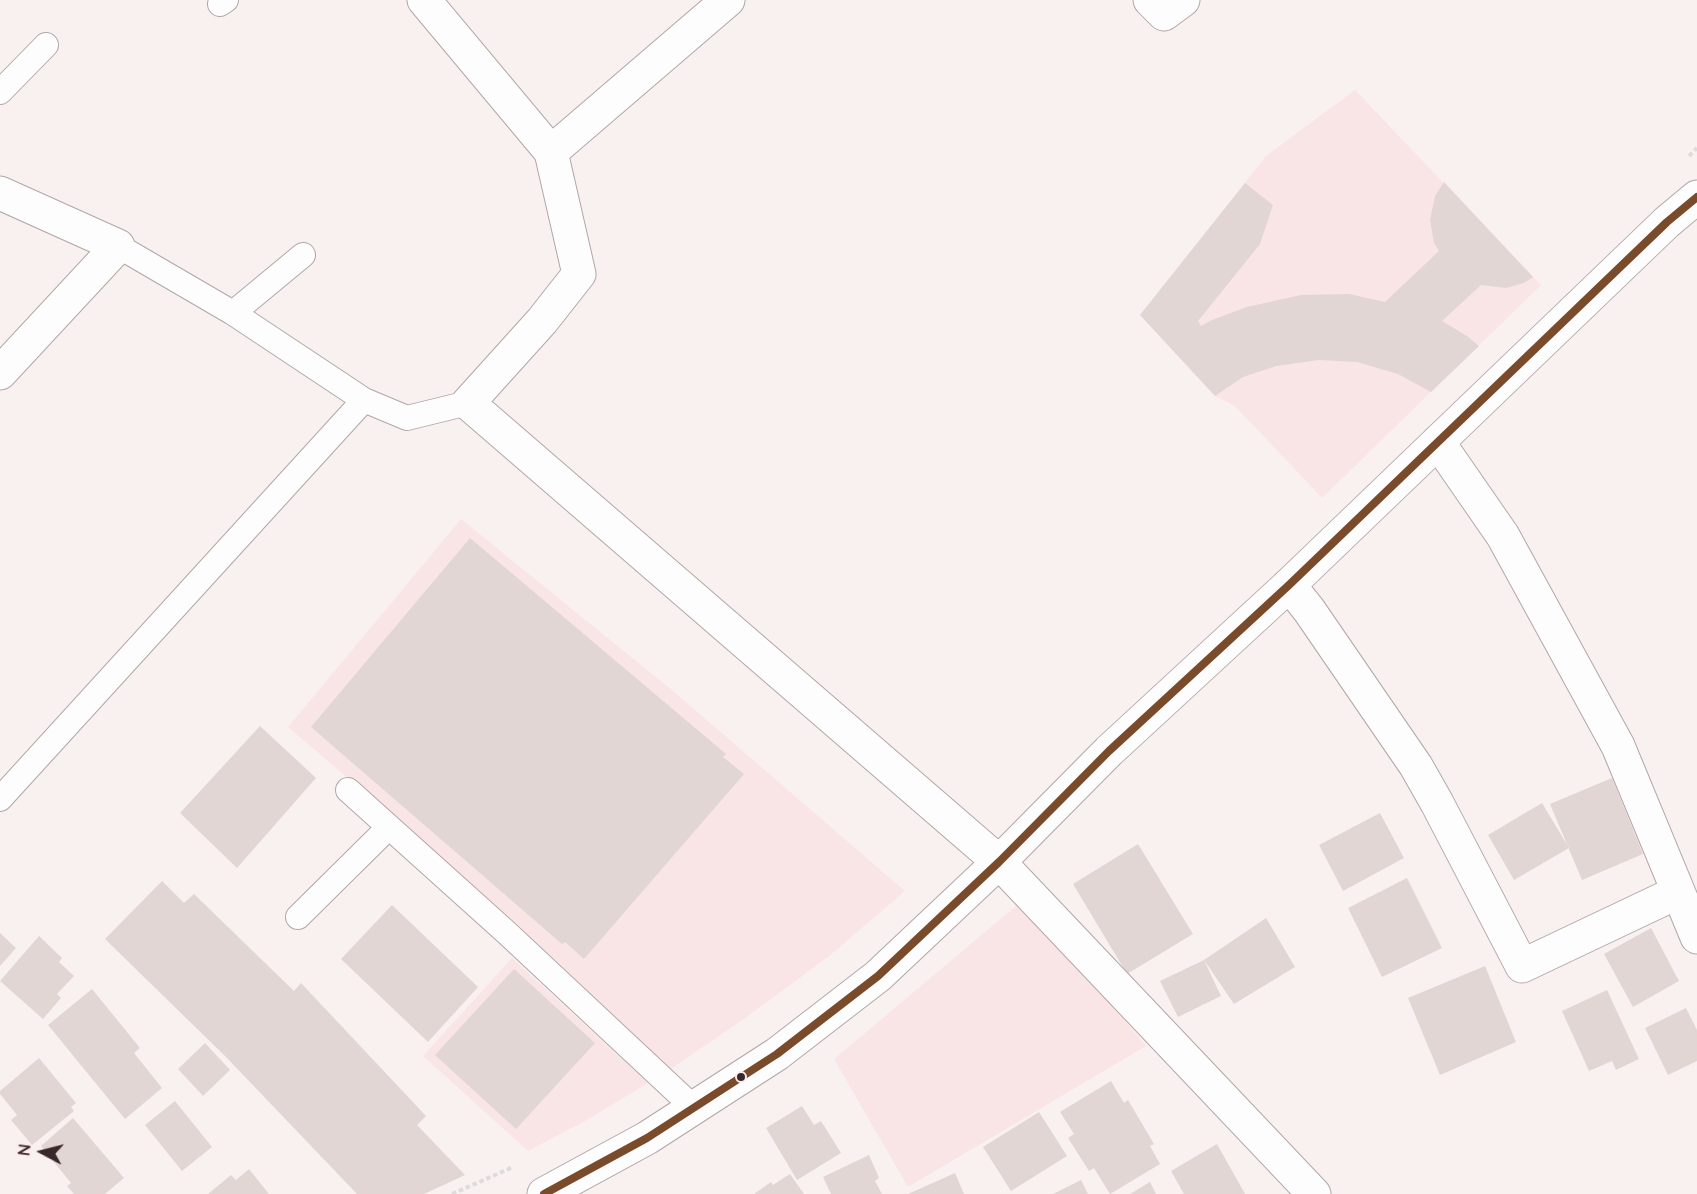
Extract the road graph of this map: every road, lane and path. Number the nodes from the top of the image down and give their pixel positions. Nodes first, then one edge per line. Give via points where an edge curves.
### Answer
1 (424, 0) edge
2 (728, 0) edge
3 (1150, 0) edge
4 (1183, 0) edge
5 (46, 45) dead end
6 (0, 92) edge
7 (551, 152) junction
8 (0, 193) edge
9 (1697, 196) edge
10 (118, 246) junction
11 (303, 255) dead end
12 (233, 313) junction
13 (0, 373) edge
14 (364, 400) junction
15 (468, 403) junction
16 (1438, 442) junction
17 (1289, 585) junction
18 (348, 790) dead end
19 (0, 799) edge
20 (389, 827) junction
21 (999, 862) junction
22 (1678, 892) junction
23 (298, 917) dead end
24 (1697, 938) edge
25 (694, 1108) junction
26 (514, 1166) dead end
27 (452, 1194) edge
28 (544, 1194) edge
29 (1314, 1194) edge

1 - 7 street
2 - 7 street
3 - 4 street via 1164,14
5 - 6 lane
7 - 15 street via 579,274
8 - 10 street
9 - 16 street
10 - 12 lane
10 - 13 street
11 - 12 lane
12 - 14 lane
14 - 15 lane via 407,418
14 - 19 lane
15 - 21 street
16 - 17 street
16 - 22 street via 1503,536 1618,746
17 - 21 street via 1109,751
17 - 22 street via 1416,766 1522,966
18 - 20 lane
20 - 23 lane
20 - 25 lane
21 - 25 street via 878,976 777,1054
21 - 29 street
22 - 24 street
25 - 28 street
26 - 27 path

